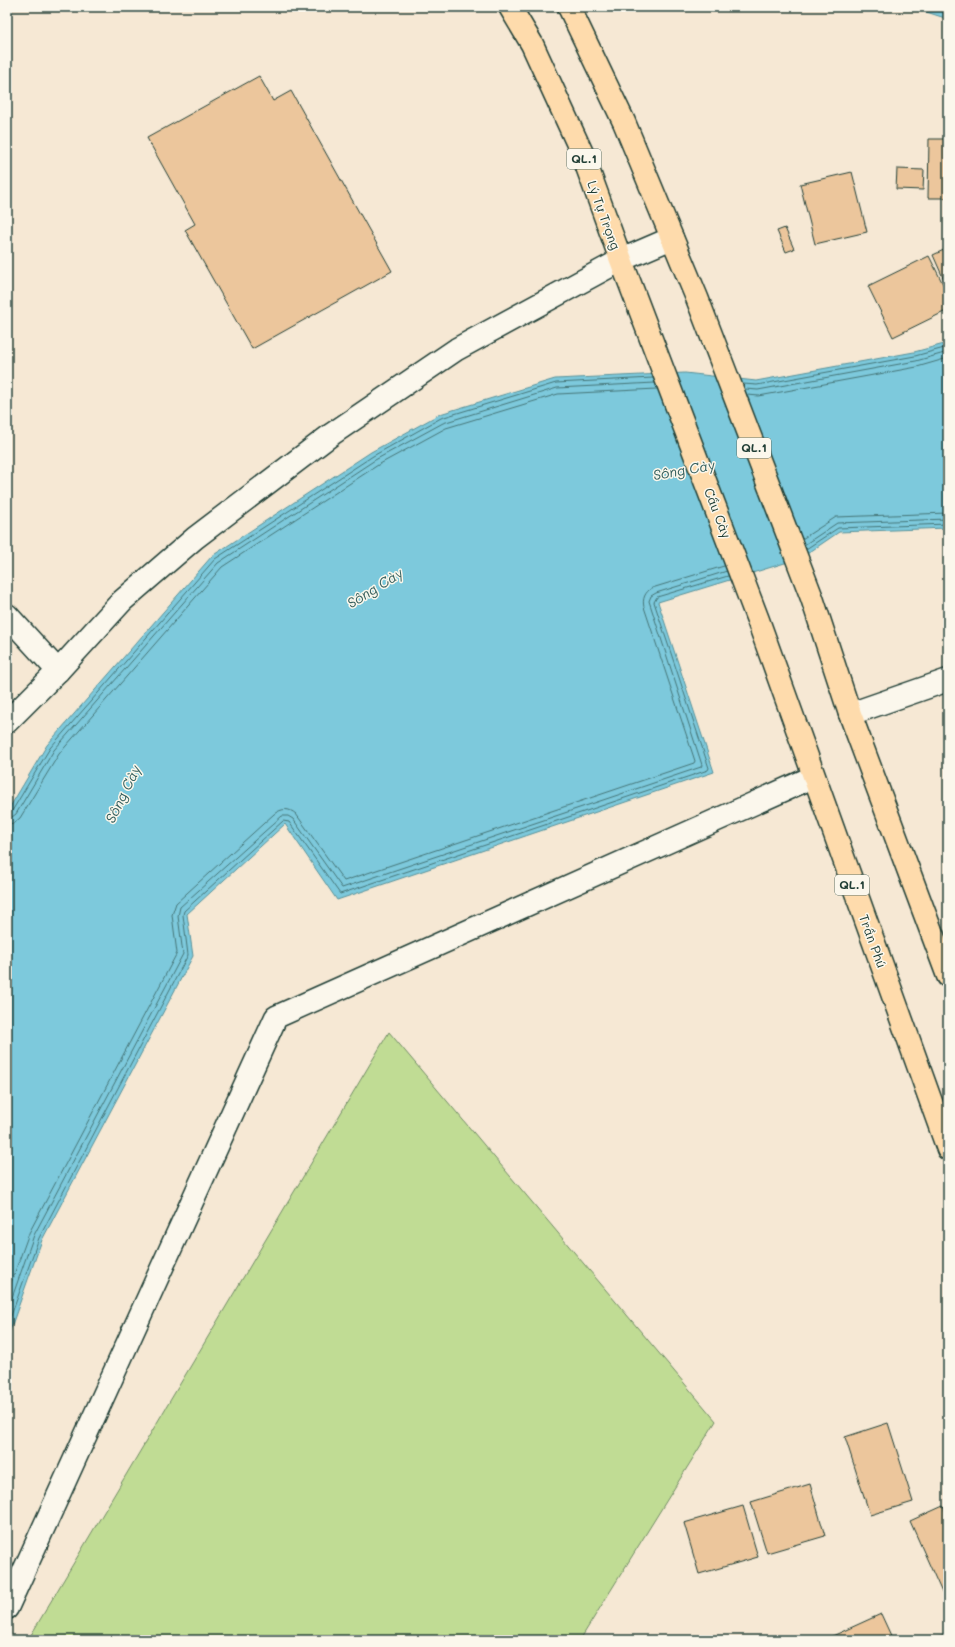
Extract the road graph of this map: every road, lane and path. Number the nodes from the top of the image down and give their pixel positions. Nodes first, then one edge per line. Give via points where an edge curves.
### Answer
1 (510, 7) edge
2 (569, 7) edge
3 (672, 238) junction
4 (621, 260) junction
5 (643, 317) joint
6 (7, 615) edge
7 (758, 620) joint
8 (58, 670) junction
9 (948, 680) edge
10 (850, 714) junction
11 (7, 722) edge
12 (813, 777) junction
13 (948, 976) edge
14 (948, 1149) edge
15 (7, 1608) edge

1 - 4 main road, Lý Tự Trọng / QL.1 via 532,44 582,153
2 - 3 main road, QL.1 via 624,122
3 - 4 street
3 - 10 main road, QL.1 via 812,598
4 - 5 main road, Lý Tự Trọng / QL.1
4 - 8 street via 457,349 332,434 189,543 122,601
5 - 7 main road, Cầu Cày / QL.1
6 - 8 street
7 - 12 main road, Trần Phú / QL.1
8 - 11 street
9 - 10 street
10 - 13 main road, QL.1
12 - 14 main road, Trần Phú / QL.1
12 - 15 street via 276,1017

